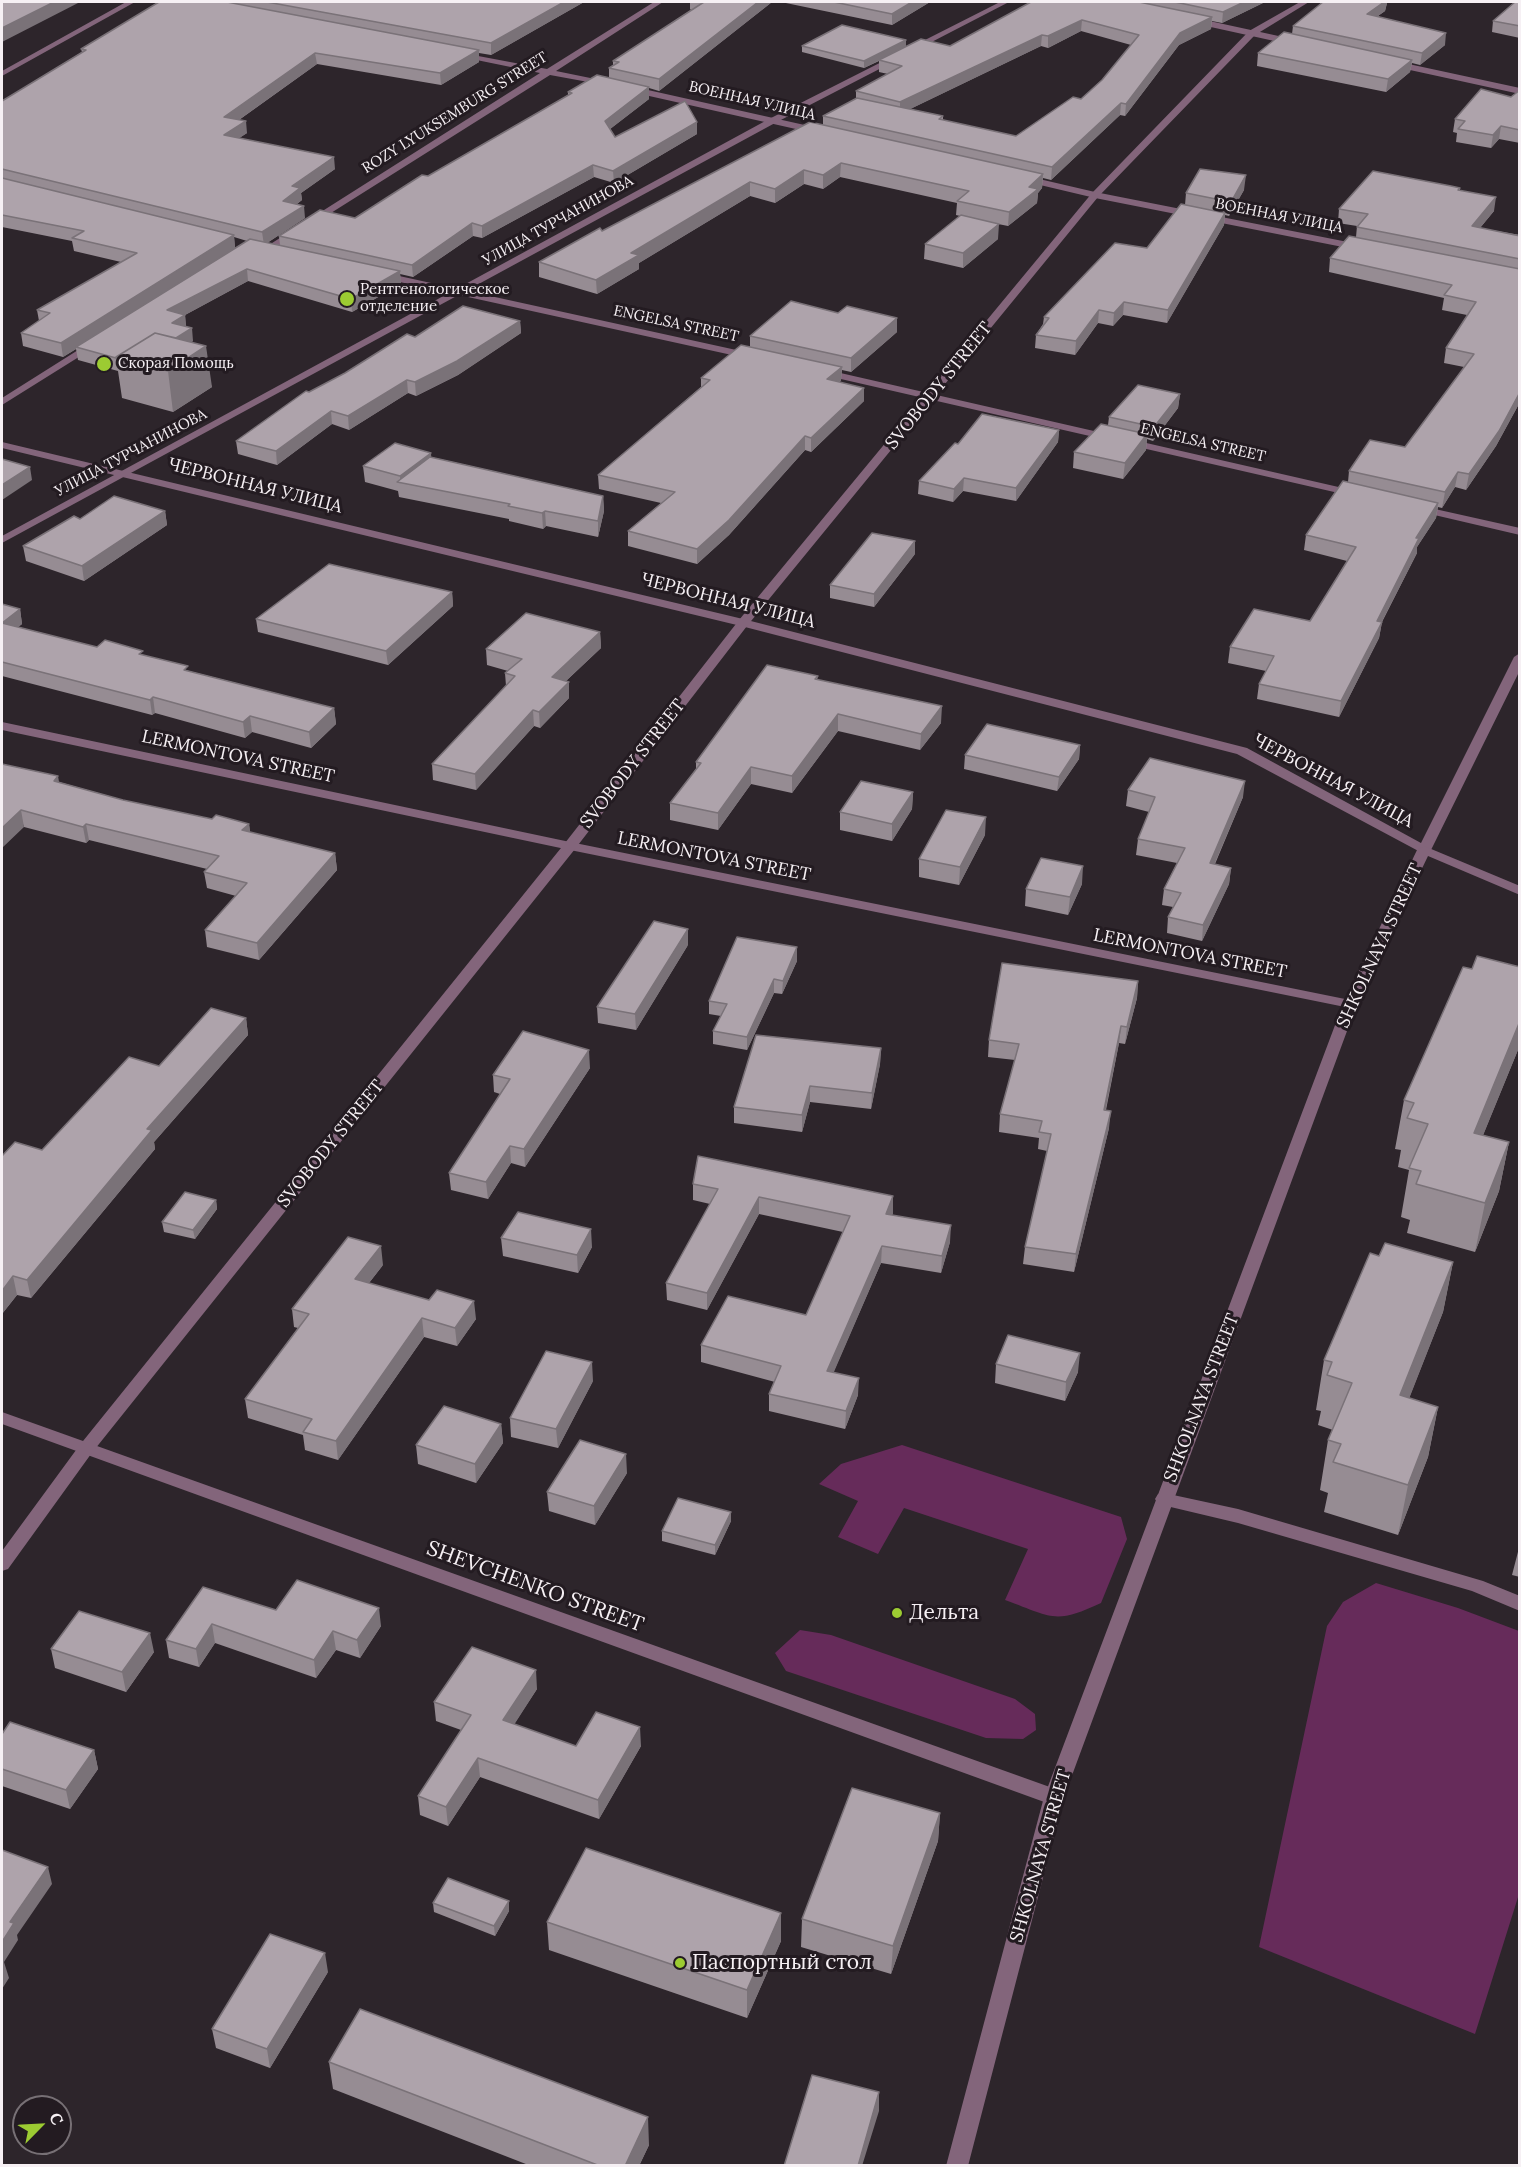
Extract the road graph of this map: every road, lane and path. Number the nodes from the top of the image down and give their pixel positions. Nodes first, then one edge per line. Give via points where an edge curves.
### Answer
1 (131, 2) edge
2 (659, 2) edge
3 (1005, 2) edge
4 (1305, 2) edge
5 (1183, 19) edge
6 (1252, 33) junction
7 (1310, 46) edge
8 (444, 51) edge
9 (1380, 61) edge
10 (549, 71) junction
11 (2, 74) edge
12 (1520, 91) edge
13 (772, 121) junction
14 (829, 134) edge
15 (1012, 176) edge
16 (1095, 195) junction
17 (1370, 249) edge
18 (267, 250) edge
19 (368, 273) edge
20 (458, 293) junction
21 (100, 339) edge
22 (766, 359) edge
23 (812, 369) edge
24 (932, 395) junction
25 (2, 402) edge
26 (2, 445) edge
27 (126, 473) junction
28 (1370, 497) edge
29 (1404, 505) edge
30 (1520, 532) edge
31 (2, 540) edge
32 (743, 623) junction
33 (1520, 657) edge
34 (2, 726) edge
35 (570, 846) junction
36 (1424, 850) junction
37 (1520, 891) edge
38 (1350, 1004) junction
39 (2, 1418) edge
40 (85, 1450) junction
41 (1164, 1499) junction
42 (2, 1564) edge
43 (1520, 1604) edge
44 (1054, 1797) junction
45 (957, 2166) edge

1 - 11 street
2 - 10 street, ROZY LYUKSEMBURG STREET
3 - 13 street, УЛИЦА ТУРЧАНИНОВА
4 - 6 street, SVOBODY STREET
5 - 6 street
6 - 7 street
6 - 16 street, SVOBODY STREET
8 - 10 street, ВОЕННАЯ УЛИЦА
9 - 12 street
10 - 13 street, ВОЕННАЯ УЛИЦА
10 - 18 street, ROZY LYUKSEMBURG STREET
13 - 14 street, ВОЕННАЯ УЛИЦА
13 - 20 street, УЛИЦА ТУРЧАНИНОВА
15 - 16 street, ВОЕННАЯ УЛИЦА
16 - 17 street, ВОЕННАЯ УЛИЦА
16 - 24 street, SVOBODY STREET
19 - 20 street, ENGELSA STREET
20 - 22 street, ENGELSA STREET
20 - 27 street, УЛИЦА ТУРЧАНИНОВА
21 - 25 street
23 - 24 street, ENGELSA STREET
24 - 28 street, ENGELSA STREET
24 - 32 street, SVOBODY STREET
26 - 27 street, ЧЕРВОННАЯ УЛИЦА
27 - 31 street, УЛИЦА ТУРЧАНИНОВА
27 - 32 street, ЧЕРВОННАЯ УЛИЦА
29 - 30 street
32 - 35 street, SVOBODY STREET
32 - 36 street, ЧЕРВОННАЯ УЛИЦА via 1242,751
33 - 36 street, SHKOLNAYA STREET
34 - 35 street, LERMONTOVA STREET
35 - 38 street, LERMONTOVA STREET
35 - 40 street, SVOBODY STREET
36 - 37 street
36 - 38 street, SHKOLNAYA STREET
38 - 41 street, SHKOLNAYA STREET
39 - 40 street, SHEVCHENKO STREET
40 - 42 street, SVOBODY STREET
40 - 44 street, SHEVCHENKO STREET
41 - 43 street via 1249,1519 1477,1586
41 - 44 street, SHKOLNAYA STREET
44 - 45 street, SHKOLNAYA STREET

